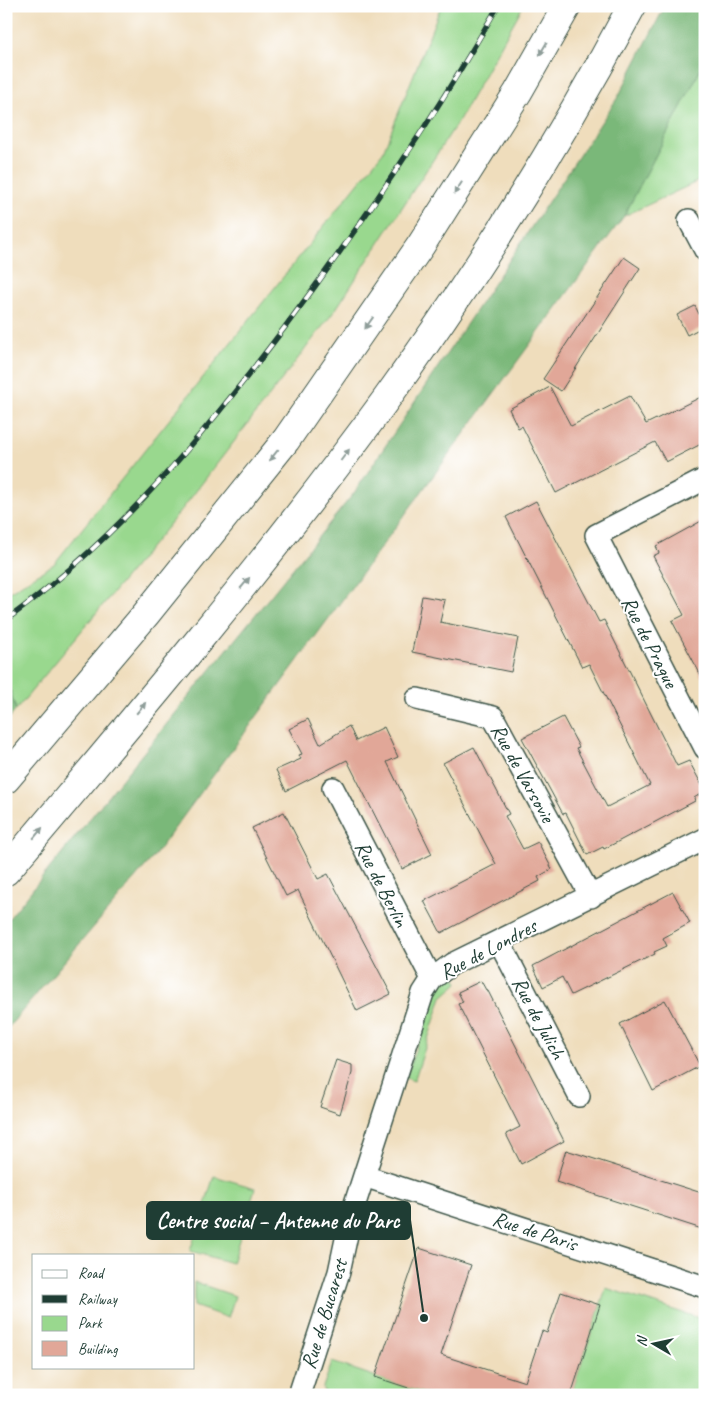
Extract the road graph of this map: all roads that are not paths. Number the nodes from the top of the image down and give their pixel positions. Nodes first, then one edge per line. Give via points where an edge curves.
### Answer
1 (567, 6) edge
2 (632, 6) edge
3 (689, 220) dead end
4 (705, 250) edge
5 (705, 479) edge
6 (417, 699) dead end
7 (705, 748) edge
8 (6, 779) edge
9 (333, 788) dead end
10 (705, 839) edge
11 (6, 870) edge
12 (591, 897) junction
13 (499, 941) junction
14 (432, 979) junction
15 (579, 1096) dead end
16 (364, 1176) junction
17 (705, 1287) edge
18 (299, 1395) edge

1 -> 8 highway via 518,92 421,245 286,440 146,614
11 -> 2 highway via 254,572 390,395 507,220
3 - 4 street
5 - 7 street, Rue de Prague via 596,535
6 - 12 street, Rue de Varsovie via 493,717
9 - 14 street, Rue de Berlin
10 - 12 street, Rue de Londres
12 - 13 street, Rue de Londres
13 - 14 street, Rue de Londres via 452,964
13 - 15 street, Rue de Julich
14 - 16 street, Rue de Londres via 423,993
16 - 17 street, Rue de Paris
16 - 18 street, Rue de Bucarest via 339,1272

